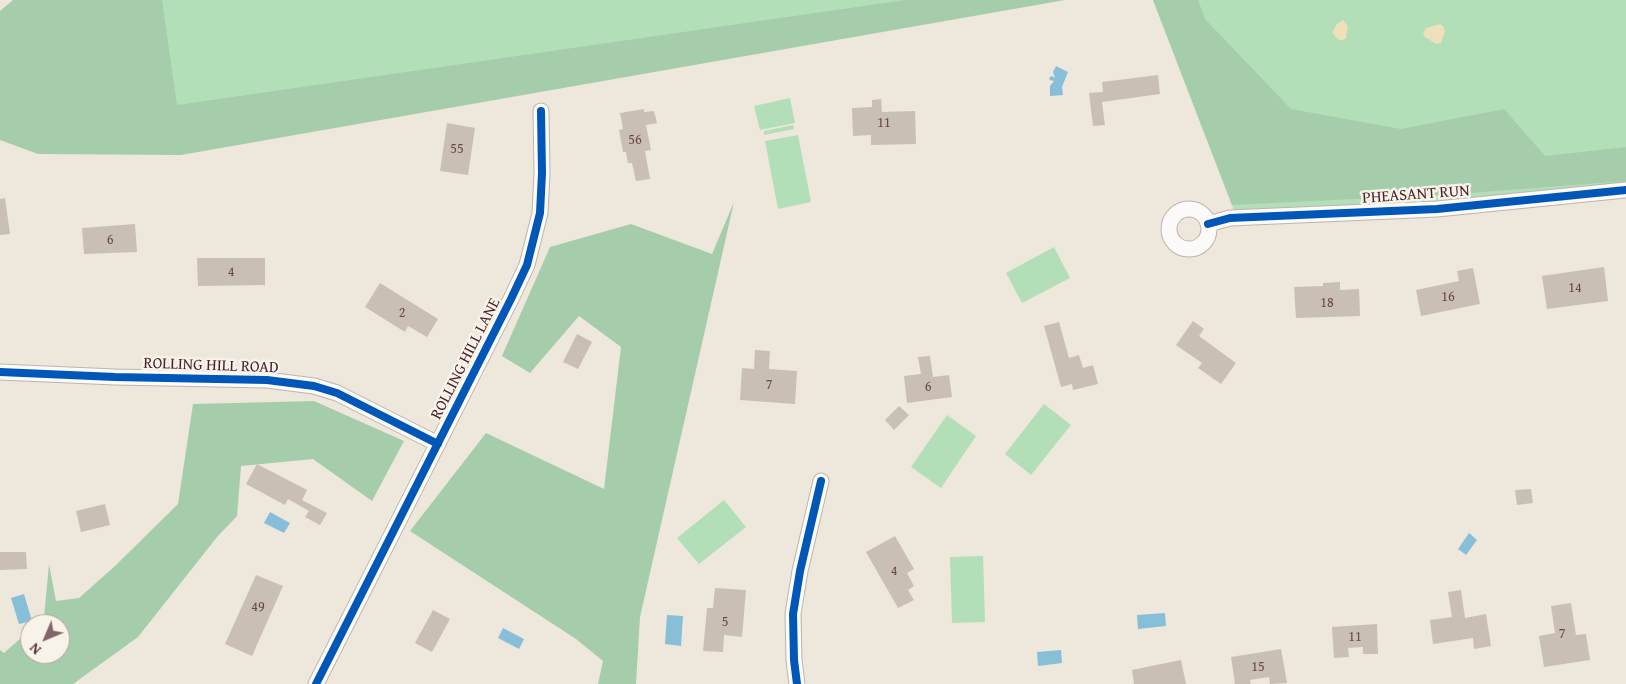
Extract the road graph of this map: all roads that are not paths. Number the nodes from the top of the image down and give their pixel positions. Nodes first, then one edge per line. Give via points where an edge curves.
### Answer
1 (541, 111) dead end
2 (1626, 190) edge
3 (1208, 224) dead end
4 (0, 372) edge
5 (438, 444) junction
6 (821, 481) dead end
7 (316, 684) edge
8 (797, 684) edge

1 - 5 street, ROLLING HILL LANE via 540,213 527,265
2 - 3 street, PHEASANT RUN via 1437,209 1230,218
4 - 5 street, ROLLING HILL ROAD via 267,380 314,386 337,393
5 - 7 street, ROLLING HILL LANE
6 - 8 street via 793,614

